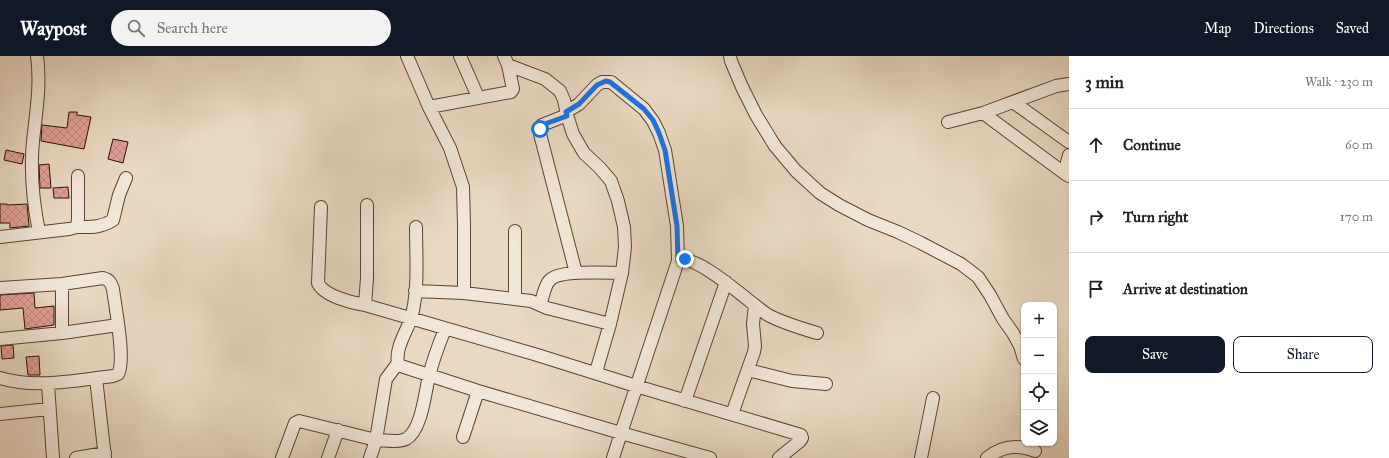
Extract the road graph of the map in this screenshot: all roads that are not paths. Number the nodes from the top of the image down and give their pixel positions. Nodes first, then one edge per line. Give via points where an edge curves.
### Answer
1 (38, 56) edge
2 (407, 56) edge
3 (460, 56) edge
4 (730, 56) edge
5 (506, 61) edge
6 (1069, 84) edge
7 (478, 97) junction
8 (1013, 102) junction
9 (429, 106) junction
10 (983, 113) junction
11 (567, 114) junction
12 (948, 122) dead end
13 (1069, 142) edge
14 (1069, 156) edge
15 (1066, 174) edge
16 (78, 176) dead end
17 (126, 178) dead end
18 (367, 205) dead end
19 (321, 208) dead end
20 (77, 226) junction
21 (416, 227) dead end
22 (515, 231) dead end
23 (39, 232) junction
24 (0, 237) edge
25 (678, 261) junction
26 (576, 273) junction
27 (622, 273) junction
28 (726, 282) junction
29 (62, 284) junction
30 (0, 288) edge
31 (415, 291) junction
32 (464, 293) junction
33 (515, 299) junction
34 (365, 305) junction
35 (540, 305) junction
36 (755, 305) junction
37 (411, 319) junction
38 (610, 324) junction
39 (118, 325) junction
40 (444, 329) junction
41 (62, 333) junction
42 (817, 334) dead end
43 (0, 339) edge
44 (1021, 352) edge
45 (398, 363) junction
46 (748, 370) junction
47 (596, 372) junction
48 (429, 375) junction
49 (0, 378) edge
50 (96, 378) junction
51 (48, 384) junction
52 (826, 384) dead end
53 (636, 386) junction
54 (478, 391) junction
55 (933, 398) dead end
56 (686, 401) junction
57 (49, 409) junction
58 (0, 414) edge
59 (732, 414) junction
60 (338, 430) junction
61 (621, 432) junction
62 (463, 437) dead end
63 (376, 440) junction
64 (1037, 451) edge
65 (105, 456) edge
66 (53, 458) edge
67 (76, 458) edge
68 (282, 458) edge
69 (328, 458) edge
70 (370, 458) edge
71 (613, 458) edge
72 (710, 458) edge
73 (779, 458) edge
74 (921, 458) edge
75 (987, 458) edge

1 - 23 street via 32,188
2 - 9 street
3 - 7 street
4 - 44 street via 756,115 775,146 796,171 820,193 839,205 921,243 961,264 978,277 1013,334
5 - 7 street via 513,83 511,92
5 - 11 street via 545,79 560,91
6 - 8 street via 1056,86
7 - 9 street
8 - 10 street
8 - 13 street
9 - 32 street via 450,148 463,187
10 - 12 street
10 - 15 street
11 - 25 street via 597,85 606,81 644,109 653,120 665,150 677,226
11 - 26 street via 542,125 540,134
11 - 27 street via 573,134 584,153 611,181 618,201 624,226
14 - 15 street
16 - 20 street
17 - 20 street via 113,220 98,227
18 - 34 street
19 - 34 street via 318,283 320,288 354,303
20 - 23 street
21 - 31 street
22 - 33 street
23 - 24 street
25 - 28 street via 692,261
25 - 53 street
26 - 27 street
26 - 35 street via 565,273 549,281
27 - 38 street
28 - 36 street
28 - 56 street
29 - 30 street
29 - 39 street via 103,278 111,282
29 - 41 street
31 - 32 street
31 - 37 street
32 - 33 street
33 - 35 street
34 - 37 street
35 - 38 street
36 - 42 street via 789,325
36 - 46 street via 755,346
37 - 40 street
37 - 45 street via 399,352
38 - 47 street
39 - 41 street
39 - 50 street via 120,371 113,376
40 - 47 street
40 - 48 street
41 - 43 street
45 - 48 street
45 - 63 street via 386,379
46 - 52 street via 792,381
46 - 59 street
47 - 53 street
48 - 54 street
48 - 63 street via 421,414 412,434 400,440
49 - 51 street
50 - 51 street
50 - 65 street
51 - 57 street
53 - 56 street
53 - 61 street
54 - 61 street
54 - 62 street
55 - 74 street
56 - 59 street
57 - 58 street
57 - 66 street
59 - 73 street via 801,435 800,441
60 - 63 street
60 - 68 street via 306,422 295,423
60 - 69 street
61 - 71 street
61 - 72 street
63 - 70 street
64 - 75 street via 1016,446 998,450
65 - 67 street

